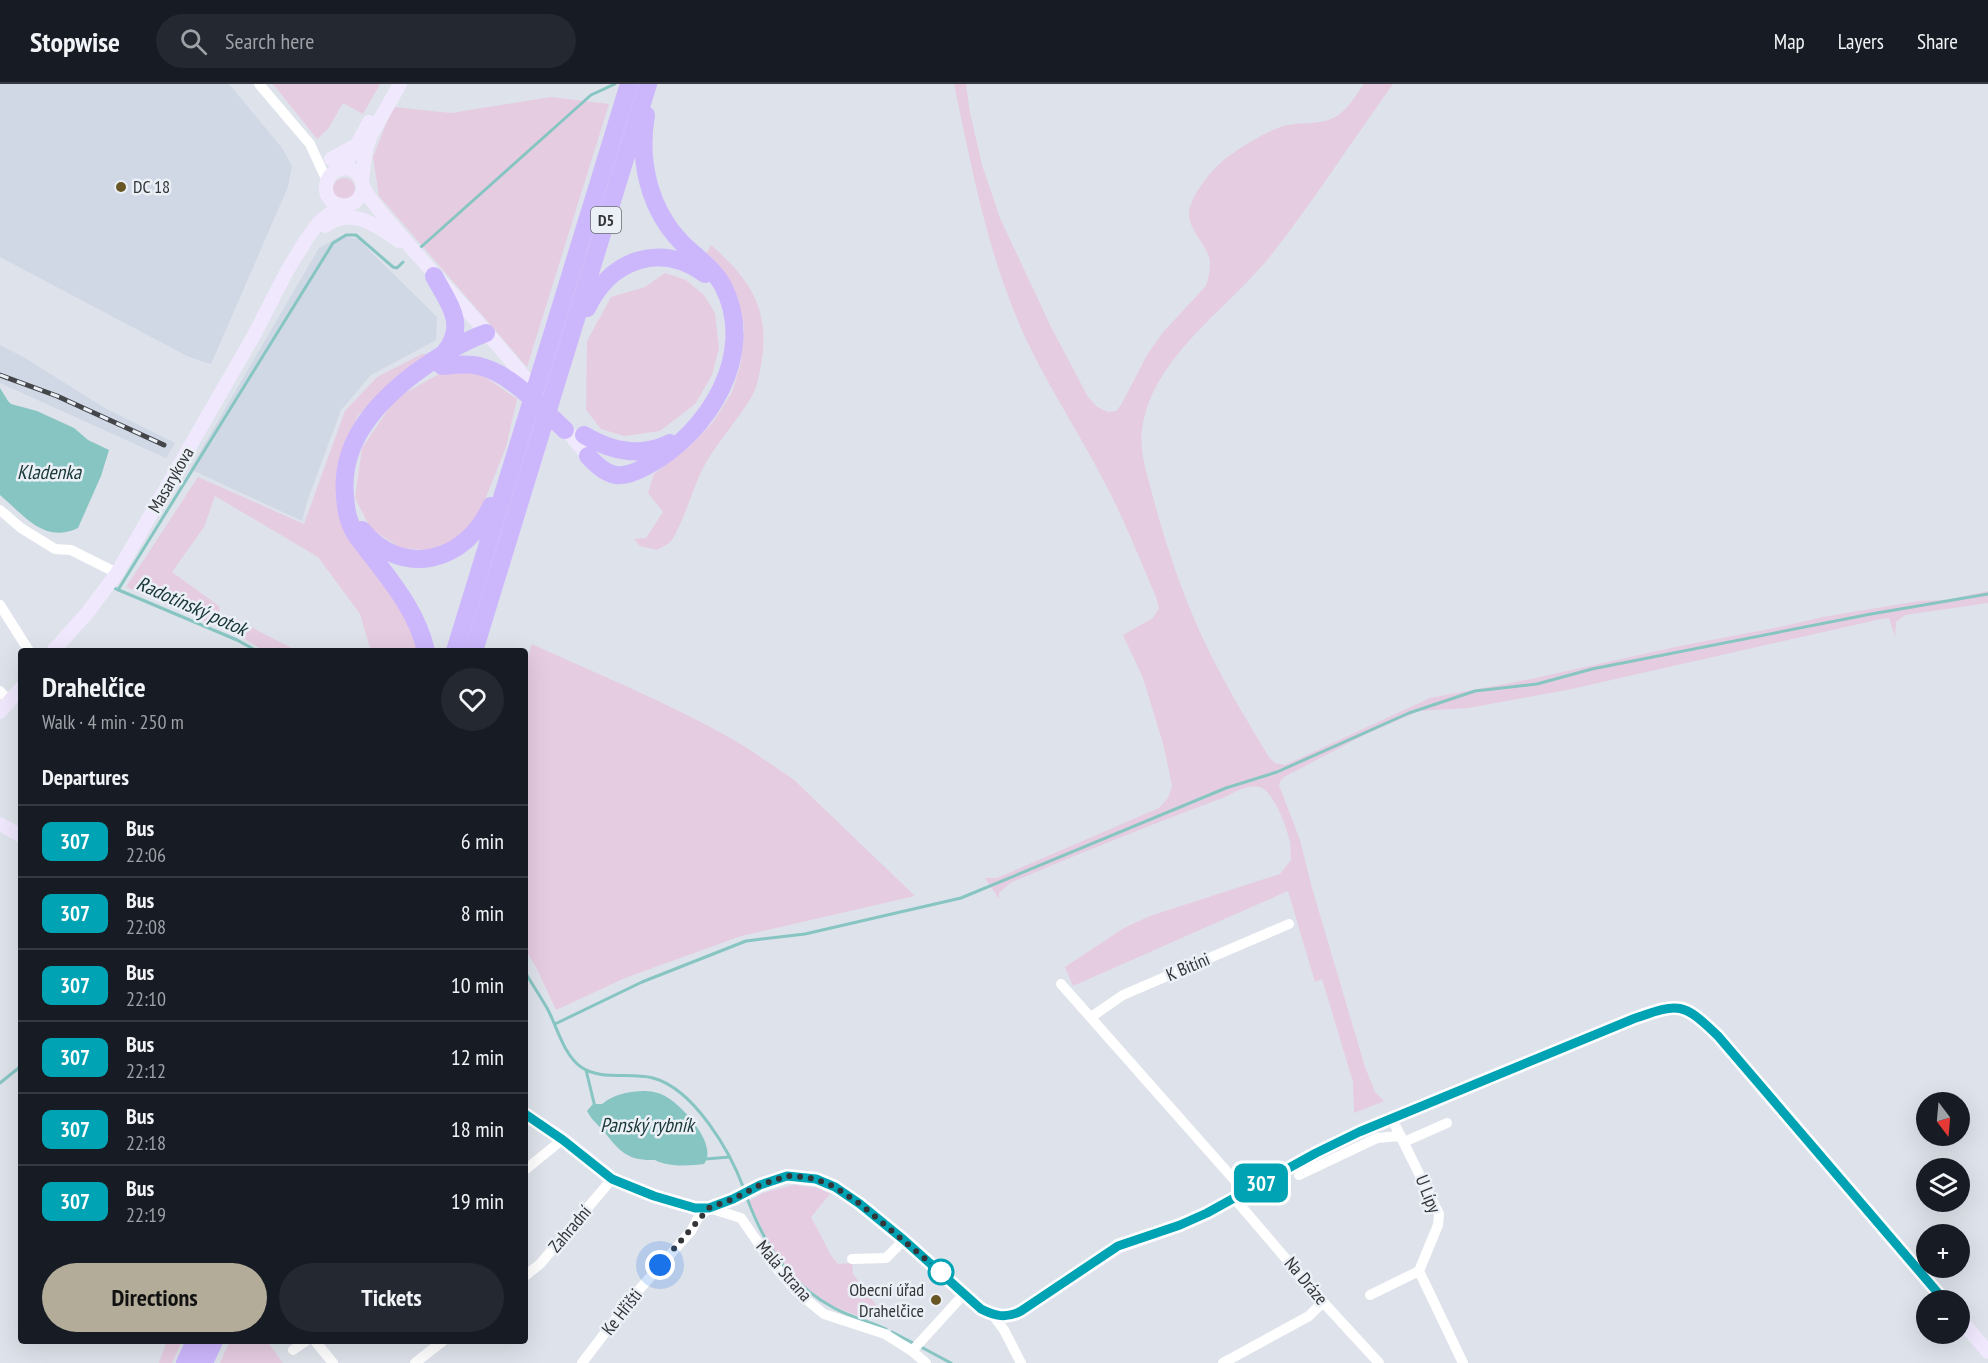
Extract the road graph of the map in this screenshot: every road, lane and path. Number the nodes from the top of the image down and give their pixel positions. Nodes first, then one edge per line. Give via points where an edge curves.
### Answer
1 (259, 84) edge
2 (392, 84) edge
3 (400, 84) edge
4 (629, 84) edge
5 (650, 84) edge
6 (310, 144) junction
7 (339, 164) junction
8 (363, 183) junction
9 (327, 187) junction
10 (347, 204) junction
11 (388, 233) junction
12 (411, 249) junction
13 (434, 276) junction
14 (273, 298) junction
15 (730, 306) junction
16 (486, 333) junction
17 (564, 357) junction
18 (443, 359) junction
19 (532, 387) junction
20 (702, 419) junction
21 (566, 430) junction
22 (584, 435) joint
23 (522, 436) junction
24 (588, 456) joint
25 (345, 500) junction
26 (0, 510) edge
27 (117, 573) junction
28 (0, 605) edge
29 (27, 648) edge
30 (56, 648) edge
31 (425, 648) edge
32 (456, 648) edge
33 (475, 648) edge
34 (18, 690) edge
35 (3, 701) edge
36 (0, 824) edge
37 (18, 834) edge
38 (1289, 924) dead end
39 (1061, 984) dead end
40 (1091, 1017) junction
41 (531, 1118) edge
42 (1392, 1119) junction
43 (1447, 1123) dead end
44 (1402, 1139) junction
45 (563, 1140) junction
46 (528, 1168) edge
47 (1299, 1175) dead end
48 (612, 1179) junction
49 (1240, 1195) junction
50 (709, 1208) junction
51 (904, 1240) junction
52 (852, 1259) dead end
53 (1419, 1271) junction
54 (528, 1274) edge
55 (1935, 1290) edge
56 (965, 1293) junction
57 (1370, 1295) dead end
58 (1323, 1302) junction
59 (993, 1315) junction
60 (1970, 1331) edge
61 (194, 1344) edge
62 (213, 1344) edge
63 (302, 1344) edge
64 (317, 1344) edge
65 (439, 1344) edge
66 (916, 1347) junction
67 (293, 1350) dead end
68 (1988, 1352) edge
69 (1374, 1361) edge
70 (185, 1363) edge
71 (204, 1363) edge
72 (333, 1363) edge
73 (415, 1363) edge
74 (582, 1363) edge
75 (926, 1363) edge
76 (1021, 1363) edge
77 (1223, 1363) edge
78 (1463, 1363) edge

1 - 6 street
2 - 7 main road via 357,144 344,153
3 - 8 main road via 371,135
4 - 23 highway, D5
5 - 15 highway via 644,137 650,188 666,222 719,279
5 - 17 highway, D5
6 - 7 street
6 - 9 street
7 - 8 main road via 354,171
7 - 9 main road
8 - 10 main road via 360,198
8 - 12 main road via 373,203
9 - 10 main road via 332,200
9 - 14 main road, Masarykova via 316,215 287,261
10 - 11 main road via 373,217
10 - 14 main road, Masarykova via 315,227
11 - 12 main road
11 - 14 main road via 354,216 330,222 312,240
12 - 13 main road
13 - 16 main road
13 - 18 highway via 456,320 454,337
14 - 27 main road, Masarykova
15 - 17 highway via 711,279 687,263 662,257 640,260 617,271 597,291
15 - 20 highway via 735,331 729,368 717,398
16 - 18 highway via 470,352
16 - 19 main road
17 - 33 highway, D5
18 - 21 highway via 494,372
18 - 25 highway via 404,382 378,406 357,437 347,462
19 - 21 main road
19 - 22 main road
20 - 22 highway via 671,442 645,451 615,449
20 - 24 highway via 675,447 632,473 607,473
21 - 24 main road
23 - 25 highway via 483,522 469,540 447,554 409,558 382,549 363,532
23 - 32 highway, D5
25 - 31 highway via 352,529 408,608
26 - 27 street via 55,549 71,550
27 - 30 main road, Masarykova
28 - 29 street
34 - 35 main road
36 - 37 main road
38 - 40 street, K Bitíni via 1123,995
39 - 40 street, Na Dráze
40 - 49 street, Na Dráze
41 - 45 main road
42 - 44 street, U Lípy
42 - 49 main road via 1316,1153
42 - 55 main road via 1633,1019 1666,1008 1686,1009 1718,1036
43 - 44 street
44 - 47 street via 1377,1138
44 - 53 street, U Lípy via 1439,1214
45 - 46 street
45 - 48 main road
48 - 50 main road via 654,1196
48 - 54 street, Zahradní
49 - 58 street, Na Dráze
49 - 59 main road via 1180,1225 1118,1246 1015,1314
50 - 51 main road via 787,1176 816,1179 860,1204
50 - 66 street, Malá Strana via 741,1218 796,1291 824,1314
50 - 74 street, Ke Hřišti
51 - 52 street via 886,1258
51 - 56 main road
53 - 57 street
53 - 78 street
56 - 59 main road
56 - 66 street
58 - 69 street, Na Dráze
58 - 77 street via 1310,1316
59 - 76 street
60 - 68 main road
61 - 70 highway
62 - 71 highway
63 - 67 street
64 - 72 street
65 - 73 street
66 - 75 street, Malá Strana

